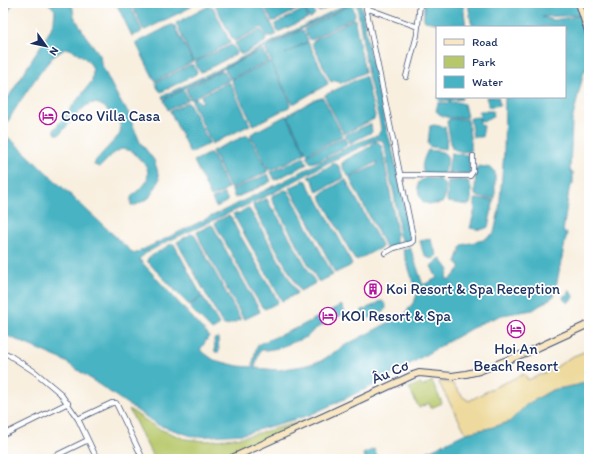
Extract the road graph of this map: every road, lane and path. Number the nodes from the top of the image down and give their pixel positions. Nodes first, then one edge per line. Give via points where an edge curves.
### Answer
1 (420, 3) edge
2 (579, 3) edge
3 (366, 5) edge
4 (418, 27) junction
5 (589, 34) edge
6 (406, 77) dead end
7 (473, 156) dead end
8 (401, 175) junction
9 (386, 253) dead end
10 (589, 324) edge
11 (3, 352) edge
12 (68, 403) junction
13 (78, 419) junction
14 (3, 435) edge
15 (88, 440) junction
16 (49, 459) edge
17 (97, 459) edge
18 (143, 459) edge
19 (230, 459) edge

1 - 4 street
2 - 5 main road
3 - 4 street
3 - 8 street
4 - 6 street
7 - 8 street via 473,171 470,176
8 - 9 street via 413,241
10 - 19 main road, Âu Cơ via 528,352 466,374 412,375
11 - 12 street via 35,372
12 - 13 street
12 - 14 street
13 - 15 street
13 - 18 street via 112,403 116,404
15 - 16 street
15 - 17 street

